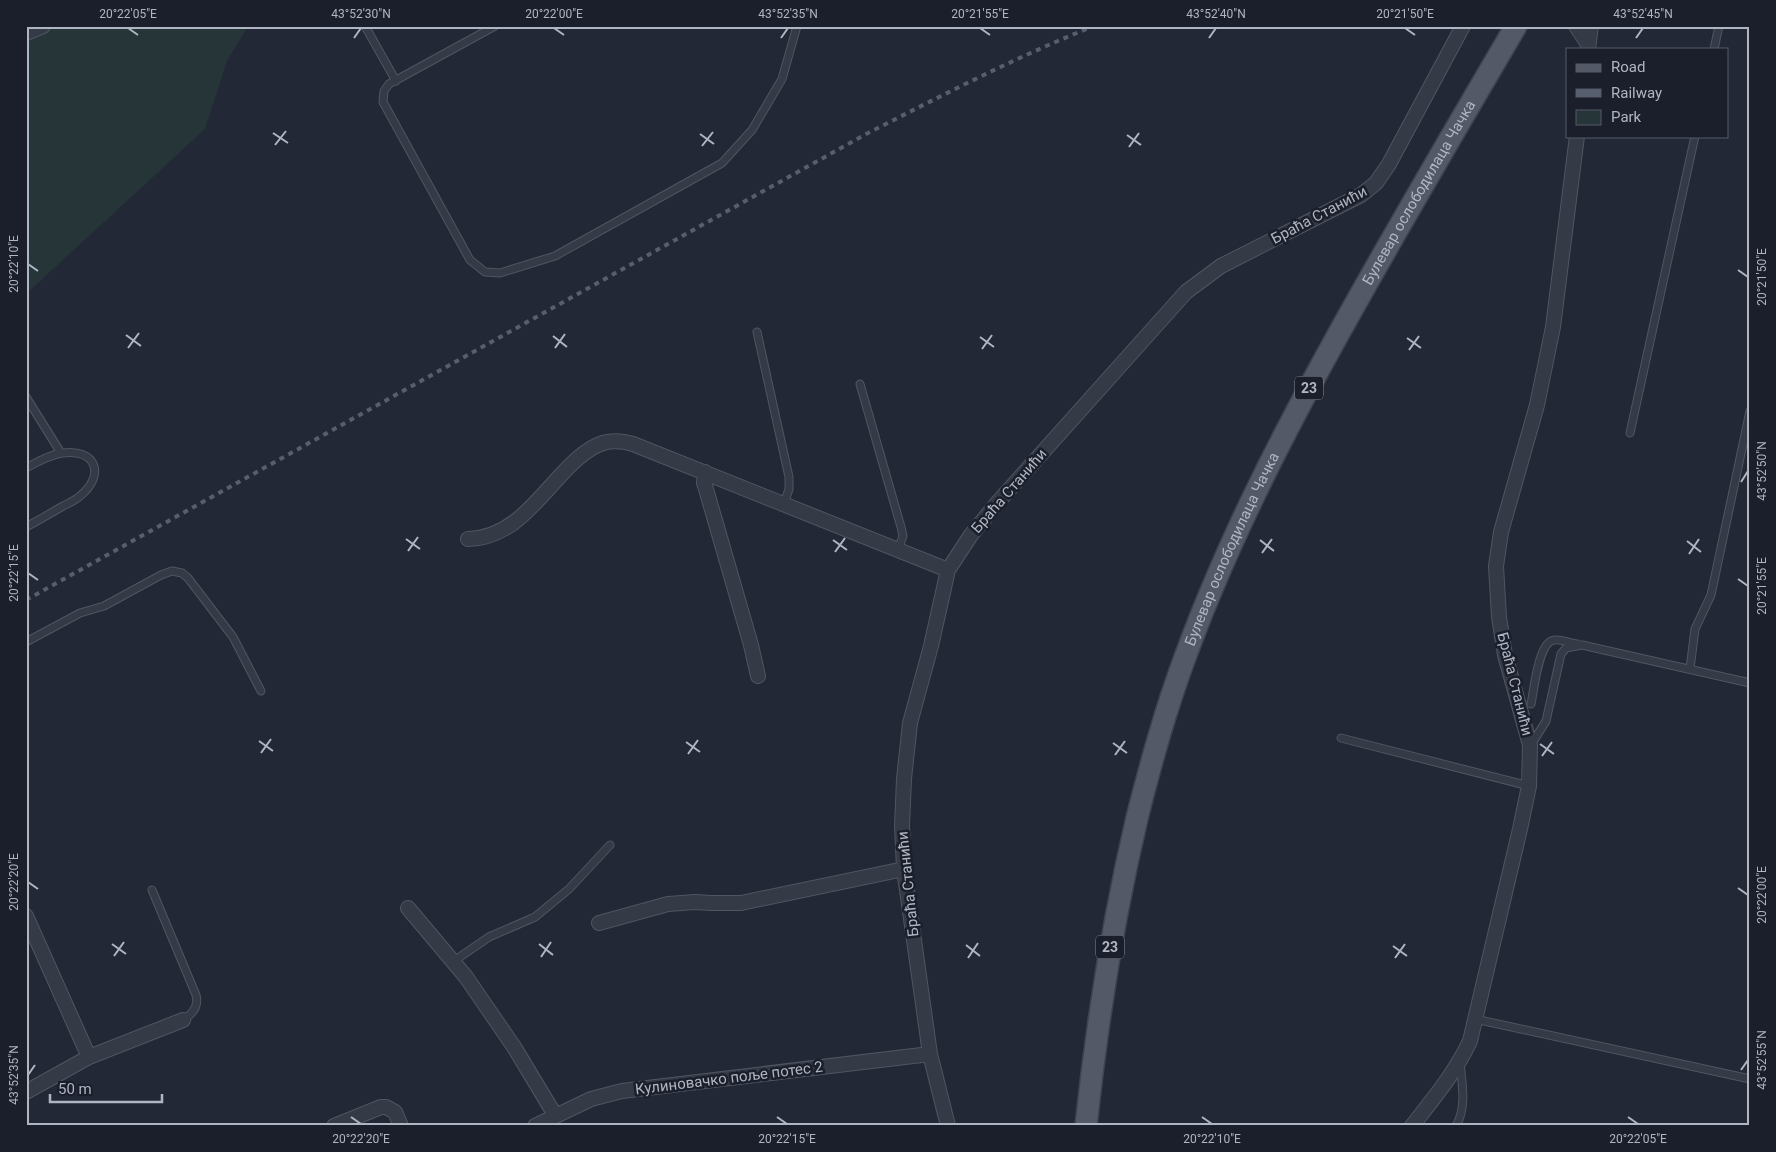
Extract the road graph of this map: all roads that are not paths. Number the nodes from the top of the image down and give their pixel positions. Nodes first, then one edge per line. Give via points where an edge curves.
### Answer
1 (43, 26) edge
2 (365, 26) edge
3 (495, 26) edge
4 (797, 26) edge
5 (1463, 26) edge
6 (1516, 26) edge
7 (1576, 26) edge
8 (1592, 26) edge
9 (1719, 26) edge
10 (26, 33) edge
11 (1588, 46) edge
12 (1714, 48) edge
13 (396, 81) junction
14 (1577, 138) edge
15 (1695, 138) edge
16 (756, 332) dead end
17 (860, 384) dead end
18 (26, 397) edge
19 (1750, 411) edge
20 (1630, 433) dead end
21 (61, 453) junction
22 (26, 468) edge
23 (705, 472) junction
24 (784, 504) junction
25 (26, 527) edge
26 (468, 539) dead end
27 (898, 550) junction
28 (948, 570) junction
29 (26, 642) edge
30 (1582, 645) junction
31 (1690, 669) junction
32 (758, 676) dead end
33 (1750, 683) edge
34 (261, 692) dead end
35 (1531, 704) dead end
36 (1341, 738) dead end
37 (1530, 745) junction
38 (1529, 786) junction
39 (610, 845) dead end
40 (904, 869) junction
41 (152, 890) dead end
42 (408, 908) dead end
43 (26, 916) edge
44 (599, 923) dead end
45 (454, 961) junction
46 (1475, 1019) junction
47 (183, 1020) joint
48 (930, 1054) junction
49 (89, 1057) junction
50 (1460, 1061) junction
51 (1750, 1079) edge
52 (26, 1092) edge
53 (555, 1115) junction
54 (334, 1126) edge
55 (401, 1126) edge
56 (535, 1126) edge
57 (948, 1126) edge
58 (1086, 1126) edge
59 (1412, 1126) edge
60 (1456, 1126) edge

1 - 10 street
2 - 13 lane
3 - 13 lane
4 - 13 lane via 782,79 752,130 722,163 555,256 500,273 485,272 470,260 383,102 384,91
5 - 28 street, Браћа Станићи via 1376,183 1360,196 1221,266 1186,292 998,502
6 - 58 main road, Булевар ослободилаца Чачка / 23 via 1288,425 1208,598 1178,675 1149,771 1127,861 1096,1032
7 - 11 street
8 - 11 street
9 - 12 lane
14 - 37 street, Браћа Станићи via 1553,326 1535,414 1501,532 1496,566 1505,654
15 - 20 lane
16 - 24 lane via 789,477
17 - 27 lane via 903,536
18 - 21 lane
19 - 31 lane via 1711,595 1695,629
21 - 22 lane
21 - 25 lane via 75,452 93,462 95,474 91,484 80,496
23 - 24 street
23 - 26 street via 623,441 602,443 568,467 514,523 488,537
23 - 32 street via 704,482
24 - 27 street
27 - 28 street
28 - 40 street, Браћа Станићи via 910,723 902,826
29 - 34 lane via 161,575 172,571 182,573 233,637
30 - 31 lane
30 - 35 lane via 1554,640 1546,643
30 - 37 lane via 1566,648 1561,654 1546,721
31 - 33 lane
36 - 38 lane
37 - 38 street, Браћа Станићи
38 - 46 street, Браћа Станићи
39 - 45 lane via 569,889 535,917 489,937
40 - 44 street via 741,903 668,904
40 - 48 street, Браћа Станићи
41 - 47 lane via 196,995 195,1010
42 - 45 street
43 - 49 street
45 - 53 street via 509,1040
46 - 50 street, Браћа Станићи via 1470,1041
46 - 51 lane
47 - 49 street
48 - 53 street, Кулиновачко поље потес 2 via 622,1091 591,1099
48 - 57 street, Браћа Станићи
49 - 52 street
50 - 59 street, Браћа Станићи
50 - 60 lane via 1463,1102
53 - 56 street, Кулиновачко поље потес 2
54 - 55 street via 386,1106 396,1112

